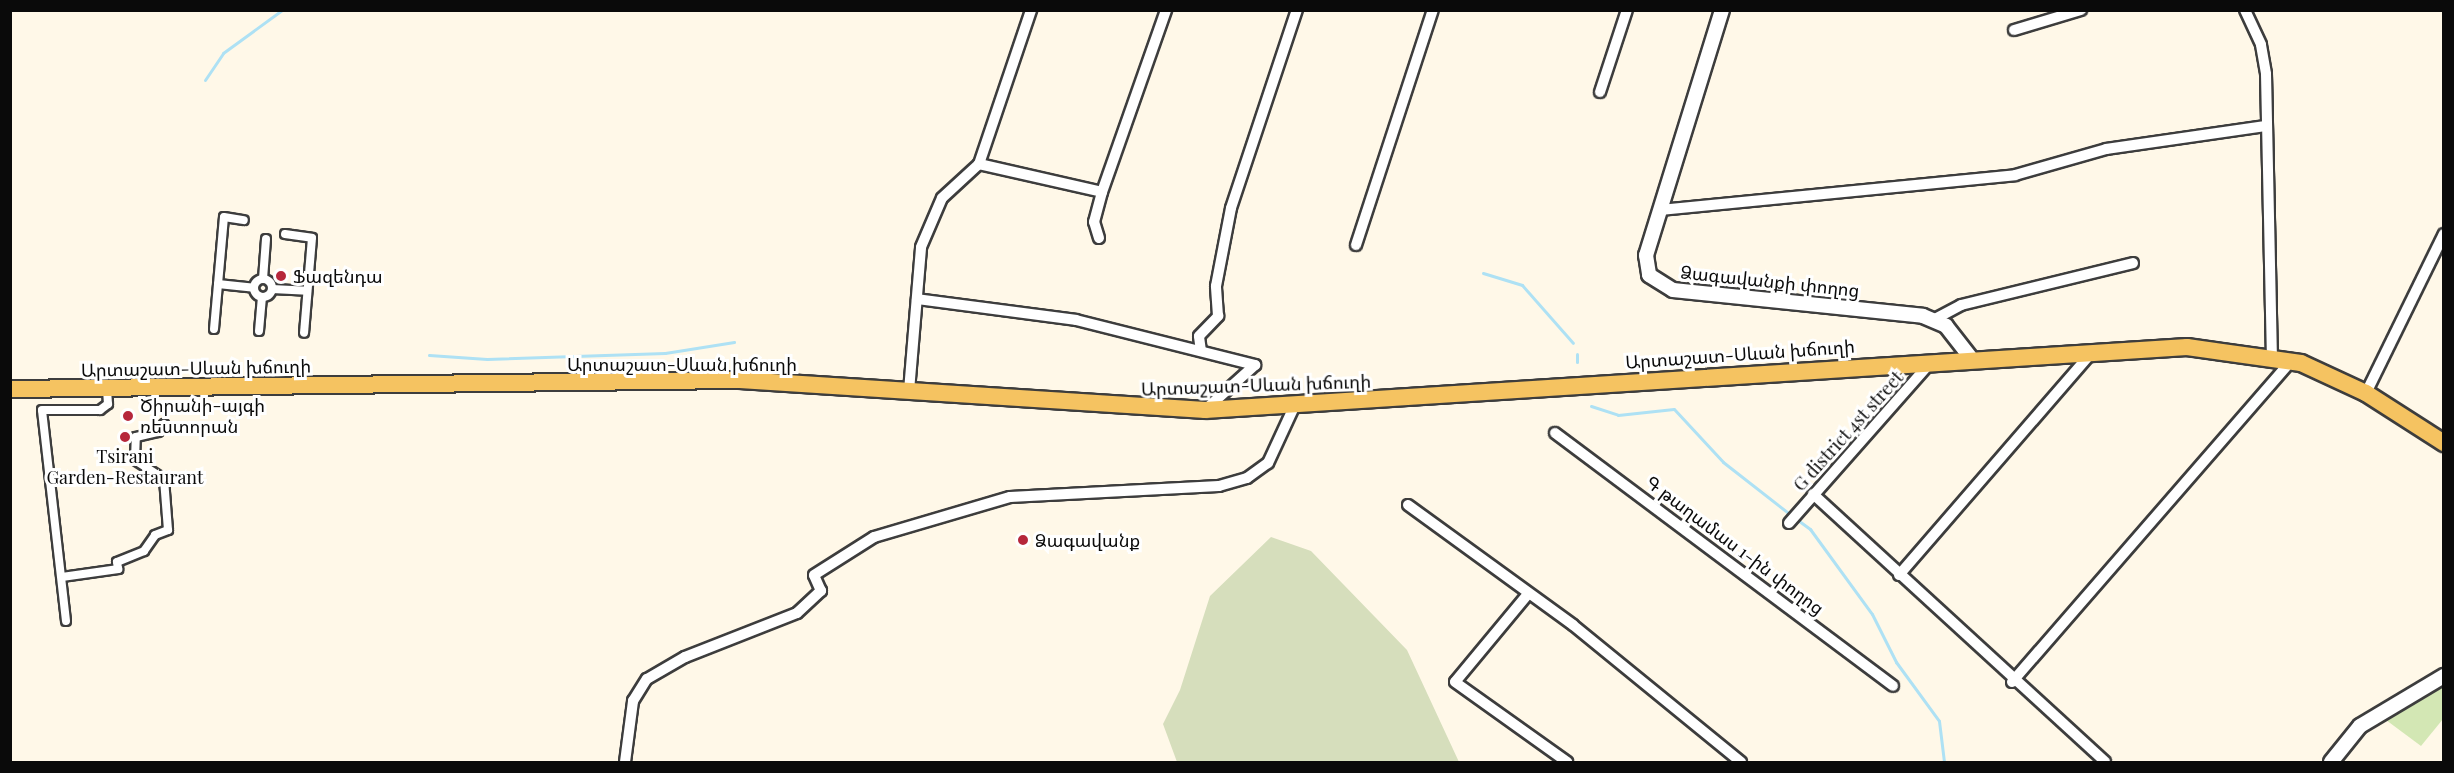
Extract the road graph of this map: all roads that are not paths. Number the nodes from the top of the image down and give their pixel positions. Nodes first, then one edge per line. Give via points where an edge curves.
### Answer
1 (1031, 10) edge
2 (1166, 10) edge
3 (1297, 10) edge
4 (1433, 10) edge
5 (1627, 10) edge
6 (1722, 10) edge
7 (2081, 10) edge
8 (2245, 10) edge
9 (2014, 30) dead end
10 (1600, 92) dead end
11 (2265, 126) junction
12 (979, 164) junction
13 (1102, 192) junction
14 (1660, 210) junction
15 (244, 220) dead end
16 (285, 234) dead end
17 (2444, 234) edge
18 (1098, 238) dead end
19 (266, 239) dead end
20 (1356, 245) dead end
21 (2133, 262) dead end
22 (263, 279) junction
23 (218, 284) junction
24 (254, 288) junction
25 (272, 289) junction
26 (308, 291) junction
27 (262, 297) junction
28 (917, 299) junction
29 (1935, 319) junction
30 (214, 329) dead end
31 (259, 331) dead end
32 (304, 333) dead end
33 (1201, 351) junction
34 (2093, 351) junction
35 (1970, 357) junction
36 (2272, 357) junction
37 (1932, 361) junction
38 (2291, 361) junction
39 (10, 389) edge
40 (107, 389) junction
41 (909, 391) junction
42 (2366, 393) junction
43 (1294, 407) junction
44 (1205, 410) junction
45 (164, 424) dead end
46 (1555, 433) dead end
47 (2444, 443) edge
48 (1813, 494) junction
49 (1408, 504) dead end
50 (1789, 523) dead end
51 (1899, 575) junction
52 (62, 577) junction
53 (1528, 594) junction
54 (66, 621) dead end
55 (2444, 676) edge
56 (2012, 682) junction
57 (1893, 686) dead end
58 (625, 762) edge
59 (1567, 762) edge
60 (1741, 762) edge
61 (2105, 762) edge
62 (2331, 762) edge

1 - 12 street
2 - 13 street
3 - 33 street via 1231,208 1216,286 1218,316 1199,336
4 - 20 street
5 - 10 street
6 - 14 street, Ձագավանքի փողոց
7 - 9 street
8 - 11 street via 2261,45
11 - 14 street via 2106,149 2015,175 1901,190 1706,202
11 - 36 street
12 - 13 street
12 - 28 street via 942,198 921,248
13 - 18 street via 1094,222
14 - 29 street, Ձագավանքի փողոց via 1646,255 1649,275 1659,285
15 - 23 street via 224,217
16 - 26 street via 312,238
17 - 42 street
19 - 22 street
21 - 29 street via 1961,305
22 - 24 street
22 - 25 street
23 - 24 street
23 - 30 street
24 - 27 street
25 - 26 street
25 - 27 street
26 - 32 street
27 - 31 street
28 - 33 street via 1076,320 1152,343
28 - 41 street
29 - 35 street, Ձագավանքի փողոց via 1959,337
33 - 44 street via 1255,365
34 - 35 main road, Արտաշատ-Սևան խճուղի
34 - 36 main road, Արտաշատ-Սևան խճուղի via 2187,347
34 - 51 street
35 - 37 main road, Արտաշատ-Սևան խճուղի
36 - 38 main road, Արտաշատ-Սևան խճուղի
37 - 43 main road, Արտաշատ-Սևան խճուղի
37 - 48 street, G district 4st street
38 - 42 main road, Արտաշատ-Սևան խճուղի
38 - 56 street
39 - 40 main road, Արտաշատ-Սևան խճուղի
40 - 41 main road, Արտաշատ-Սևան խճուղի via 740,380
40 - 52 street via 108,404 100,410 42,410 46,481 52,489
41 - 44 main road, Արտաշատ-Սևան խճուղի
42 - 47 main road, Արտաշատ-Սևան խճուղի
43 - 44 main road, Արտաշատ-Սևան խճուղի
43 - 58 street via 1268,463 1247,478 1219,486 1010,497 874,537 814,575 821,591 797,613 685,657 647,679 633,701
45 - 52 street via 158,432 136,437 135,460 164,479 168,530 155,534 144,551 117,562 118,569
46 - 57 street, Գ թաղամաս 1-ին փողոց
48 - 50 street, G district 4st street
48 - 51 street
49 - 53 street
51 - 56 street
52 - 54 street
53 - 59 street via 1455,682
53 - 60 street
55 - 62 street via 2360,726
56 - 61 street

